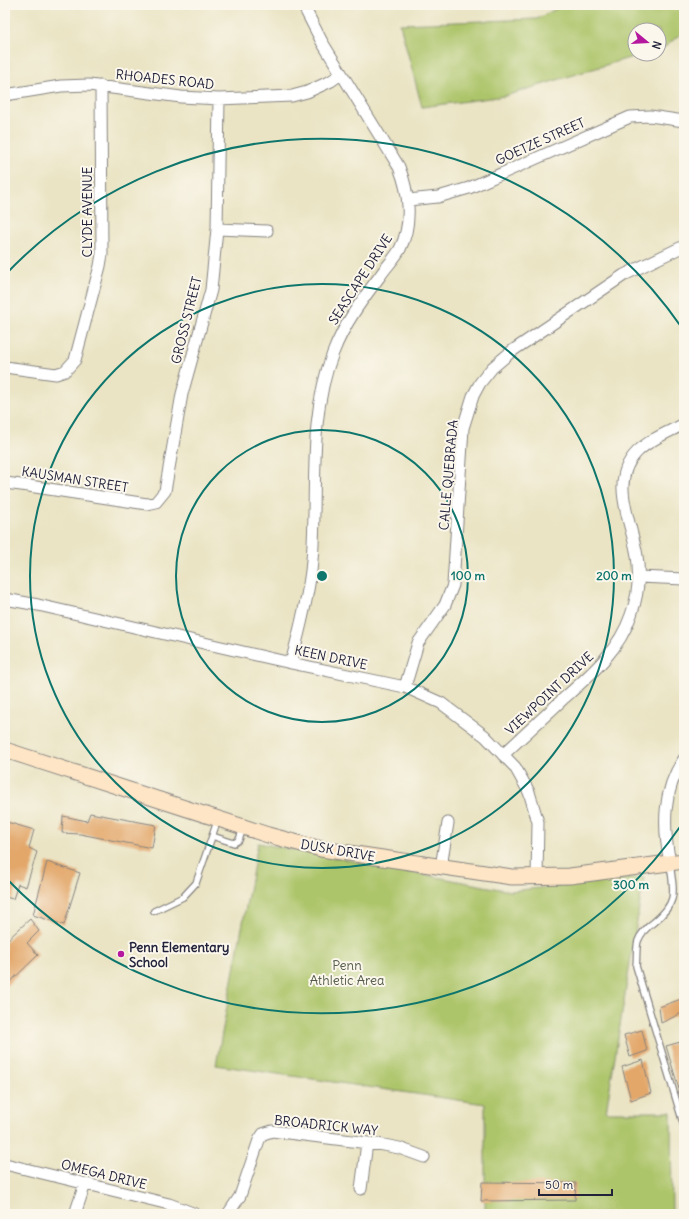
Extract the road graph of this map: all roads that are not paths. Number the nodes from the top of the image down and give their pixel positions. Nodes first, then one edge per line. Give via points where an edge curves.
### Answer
1 (303, 5) edge
2 (341, 74) junction
3 (101, 86) junction
4 (5, 95) edge
5 (219, 99) junction
6 (684, 121) edge
7 (408, 200) junction
8 (216, 230) junction
9 (266, 232) dead end
10 (684, 246) edge
11 (5, 367) edge
12 (684, 424) edge
13 (5, 483) edge
14 (140, 503) joint
15 (639, 577) junction
16 (684, 579) edge
17 (5, 599) edge
18 (291, 663) junction
19 (405, 687) junction
20 (5, 750) edge
21 (503, 755) junction
22 (684, 760) edge
23 (218, 819) junction
24 (448, 823) dead end
25 (243, 827) junction
26 (212, 836) junction
27 (677, 862) edge
28 (441, 867) junction
29 (536, 878) junction
30 (154, 911) dead end
31 (684, 1126) edge
32 (367, 1143) junction
33 (424, 1157) dead end
34 (5, 1164) edge
35 (86, 1184) junction
36 (362, 1189) dead end
37 (75, 1214) edge
38 (195, 1214) edge
39 (228, 1214) edge

1 - 2 street, SEASCAPE DRIVE
2 - 5 street, RHOADES ROAD via 331,82 292,96
2 - 7 street, SEASCAPE DRIVE via 399,167
3 - 4 street, RHOADES ROAD via 61,86
3 - 5 street, RHOADES ROAD via 181,97
3 - 11 street, CLYDE AVENUE via 102,254 75,360 65,371 56,374
5 - 8 street, GROSS STREET
6 - 7 street, GOETZE STREET via 650,116 630,117 470,188 438,197
7 - 18 street, SEASCAPE DRIVE via 408,220 400,249 346,324 324,380 317,430 311,572
8 - 9 street
8 - 14 street, GROSS STREET via 211,290 182,394 165,491 156,502
10 - 19 street, CALLE QUEBRADA via 624,275 512,351 492,368 480,383 463,428 453,585 445,605 418,643
12 - 15 street, VIEWPOINT DRIVE via 643,447 631,459 624,475 623,494 635,545
13 - 14 street, KAUSMAN STREET
15 - 16 street
15 - 21 street, VIEWPOINT DRIVE via 629,622 601,665
17 - 18 street, KEEN DRIVE
18 - 19 street, KEEN DRIVE
19 - 21 street, KEEN DRIVE via 441,703 485,736
20 - 23 street, DUSK DRIVE
21 - 29 street, KEEN DRIVE via 515,767 529,792 538,822
22 - 27 street via 674,775 665,808 666,845
23 - 25 street, DUSK DRIVE
23 - 26 lane
24 - 28 street
25 - 26 lane via 239,840 234,843
25 - 28 street, DUSK DRIVE via 321,849
26 - 30 lane via 196,883 183,897
27 - 29 street, DUSK DRIVE
27 - 31 lane via 673,900 646,928 638,942 636,966
28 - 29 street, DUSK DRIVE
32 - 33 street, BROADRICK WAY via 399,1148
32 - 36 street
32 - 39 street, BROADRICK WAY via 272,1131 263,1134 240,1196
34 - 35 street, OMEGA DRIVE
35 - 37 street
35 - 38 street, OMEGA DRIVE via 169,1204

